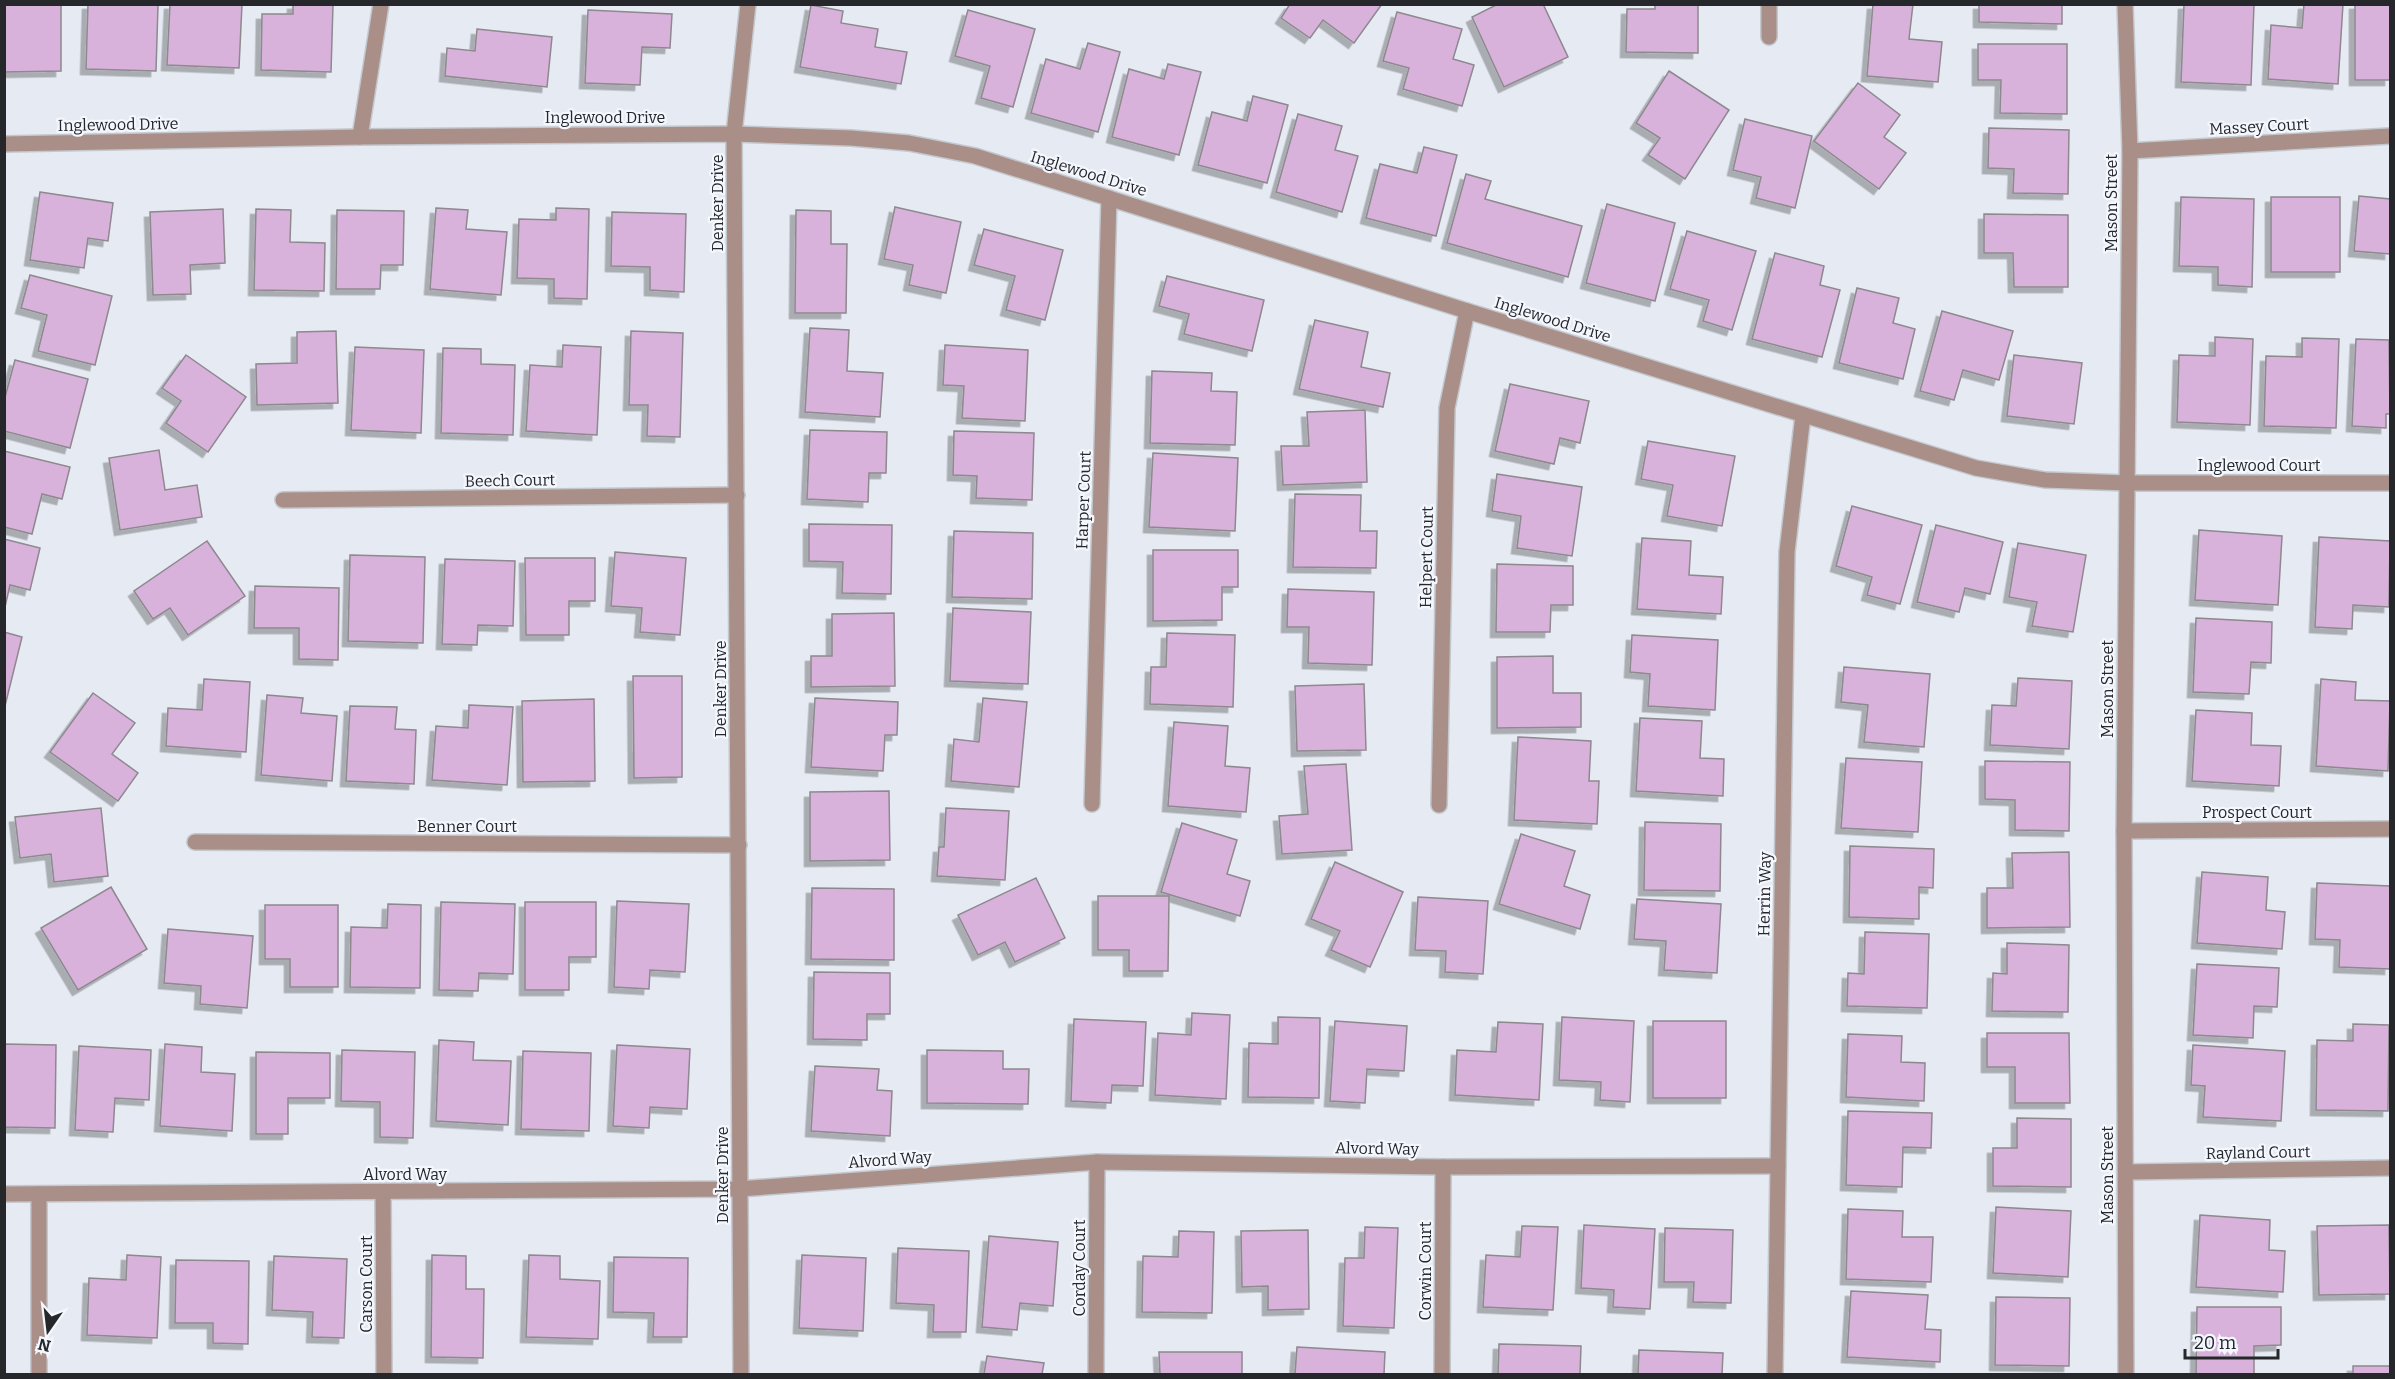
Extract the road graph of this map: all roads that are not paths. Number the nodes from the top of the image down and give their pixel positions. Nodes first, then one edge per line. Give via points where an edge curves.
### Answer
1 (381, 4) edge
2 (748, 4) edge
3 (1769, 4) edge
4 (2125, 4) edge
5 (1769, 37) dead end
6 (734, 135) junction
7 (2391, 136) edge
8 (360, 137) junction
9 (4, 144) edge
10 (2130, 151) junction
11 (1109, 198) junction
12 (1467, 311) junction
13 (1803, 415) junction
14 (2127, 483) junction
15 (2391, 483) edge
16 (737, 495) junction
17 (283, 500) dead end
18 (1092, 804) dead end
19 (1438, 806) dead end
20 (2391, 829) edge
21 (2124, 831) junction
22 (195, 842) dead end
23 (739, 845) junction
24 (1097, 1162) junction
25 (1778, 1166) junction
26 (1443, 1167) junction
27 (2391, 1168) edge
28 (2126, 1172) junction
29 (740, 1189) junction
30 (383, 1192) junction
31 (4, 1194) edge
32 (39, 1194) junction
33 (39, 1374) edge
34 (384, 1374) edge
35 (741, 1374) edge
36 (1096, 1374) edge
37 (1442, 1374) edge
38 (1775, 1374) edge
39 (2126, 1374) edge

1 - 8 street
2 - 6 street, Denker Drive
3 - 5 street
4 - 10 street, Mason Street
6 - 8 street, Inglewood Drive
6 - 11 street, Inglewood Drive via 909,143 975,156
6 - 16 street, Denker Drive
7 - 10 street, Massey Court
8 - 9 street, Inglewood Drive
10 - 14 street, Mason Street
11 - 12 street, Inglewood Drive
11 - 18 street, Harper Court
12 - 13 street, Inglewood Drive
12 - 19 street, Helpert Court via 1447,408
13 - 14 street, Inglewood Drive via 1976,468 2045,480
13 - 25 street, Herrin Way via 1787,552
14 - 15 street, Inglewood Court
14 - 21 street, Mason Street
16 - 17 street, Beech Court
16 - 23 street, Denker Drive
20 - 21 street, Prospect Court
21 - 28 street, Mason Street
22 - 23 street, Benner Court
23 - 29 street, Denker Drive
24 - 26 street, Alvord Way
24 - 29 street, Alvord Way
24 - 36 street, Corday Court
25 - 26 street, Alvord Way
25 - 38 street, Herrin Way
26 - 37 street, Corwin Court
27 - 28 street, Rayland Court
28 - 39 street, Mason Street
29 - 30 street, Alvord Way
29 - 35 street, Denker Drive
30 - 32 street, Alvord Way
30 - 34 street, Carson Court
31 - 32 street, Alvord Way
32 - 33 street

